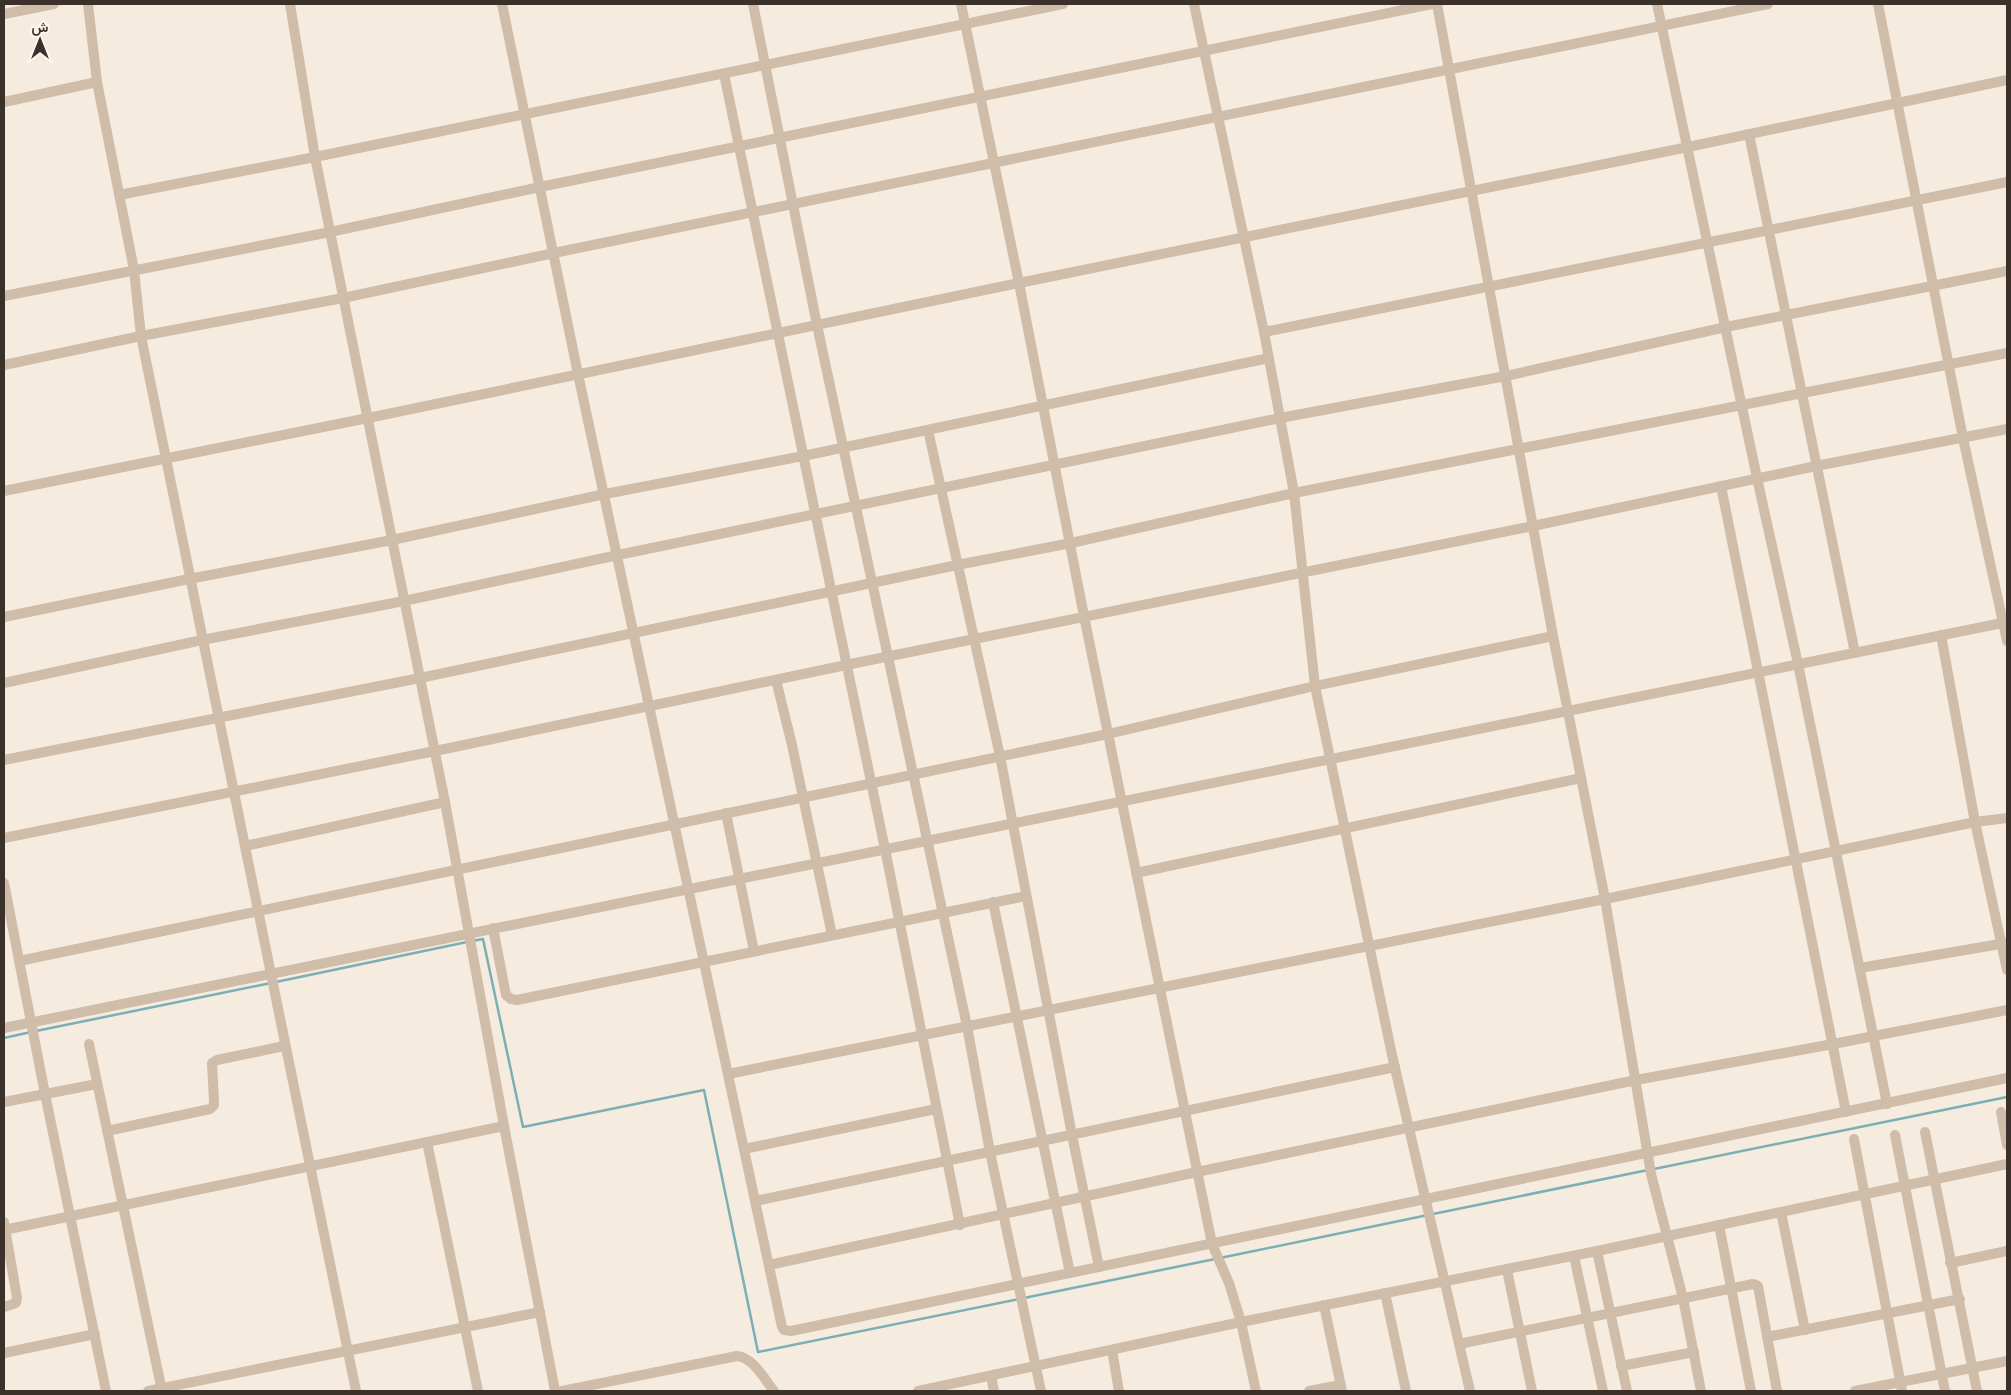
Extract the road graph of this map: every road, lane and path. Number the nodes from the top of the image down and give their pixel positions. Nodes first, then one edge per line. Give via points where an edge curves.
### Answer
1 (54, 4) edge
2 (88, 4) edge
3 (290, 4) edge
4 (502, 4) edge
5 (754, 4) edge
6 (961, 4) edge
7 (1063, 4) edge
8 (1194, 4) edge
9 (1432, 4) edge
10 (1437, 4) edge
11 (1658, 4) edge
12 (1768, 4) edge
13 (1878, 4) edge
14 (4, 14) edge
15 (965, 25) junction
16 (1662, 26) junction
17 (1204, 50) junction
18 (766, 65) junction
19 (1449, 70) junction
20 (724, 74) junction
21 (2007, 80) edge
22 (97, 82) junction
23 (979, 96) junction
24 (4, 102) edge
25 (1898, 102) junction
26 (525, 114) junction
27 (1218, 116) junction
28 (1749, 134) junction
29 (780, 137) junction
30 (738, 146) junction
31 (1688, 147) junction
32 (315, 157) junction
33 (993, 162) junction
34 (2007, 182) edge
35 (540, 187) junction
36 (1472, 191) junction
37 (119, 195) junction
38 (1916, 200) junction
39 (794, 204) junction
40 (752, 213) junction
41 (1768, 230) junction
42 (330, 232) junction
43 (1244, 237) junction
44 (1707, 242) junction
45 (554, 253) junction
46 (134, 270) junction
47 (2007, 271) edge
48 (1019, 283) junction
49 (1933, 286) junction
50 (1489, 287) junction
51 (4, 296) edge
52 (344, 298) junction
53 (1786, 316) junction
54 (817, 325) junction
55 (1726, 328) junction
56 (1264, 332) junction
57 (777, 334) junction
58 (141, 336) junction
59 (2007, 353) edge
60 (1269, 358) junction
61 (4, 365) edge
62 (1948, 365) junction
63 (578, 374) junction
64 (1506, 376) junction
65 (1801, 394) junction
66 (1043, 406) junction
67 (1742, 406) junction
68 (368, 418) junction
69 (1280, 418) junction
70 (2007, 429) edge
71 (928, 430) junction
72 (1963, 438) junction
73 (843, 447) junction
74 (1519, 450) junction
75 (803, 456) junction
76 (165, 459) junction
77 (1055, 465) junction
78 (1816, 466) junction
79 (1757, 478) junction
80 (1721, 486) junction
81 (940, 489) junction
82 (4, 491) edge
83 (1294, 493) junction
84 (605, 494) junction
85 (855, 506) junction
86 (816, 515) junction
87 (1533, 526) junction
88 (392, 540) junction
89 (1071, 543) junction
90 (618, 555) junction
91 (957, 565) junction
92 (1303, 571) junction
93 (189, 578) junction
94 (873, 584) junction
95 (832, 592) junction
96 (404, 601) junction
97 (1084, 616) junction
98 (4, 617) edge
99 (2005, 622) edge
100 (634, 632) junction
101 (1940, 635) junction
102 (1553, 636) junction
103 (973, 639) junction
104 (202, 640) junction
105 (2007, 641) edge
106 (1855, 653) junction
107 (888, 656) junction
108 (1798, 664) junction
109 (846, 665) junction
110 (1758, 672) junction
111 (420, 678) junction
112 (776, 680) junction
113 (4, 683) edge
114 (1315, 686) junction
115 (650, 707) junction
116 (1568, 710) junction
117 (218, 717) junction
118 (1108, 734) junction
119 (435, 752) junction
120 (1000, 756) junction
121 (1330, 759) junction
122 (4, 760) edge
123 (913, 774) junction
124 (1581, 778) junction
125 (871, 783) junction
126 (234, 790) junction
127 (803, 797) junction
128 (1122, 801) junction
129 (444, 802) junction
130 (726, 813) junction
131 (2007, 818) edge
132 (1975, 822) junction
133 (1013, 823) junction
134 (675, 824) junction
135 (1344, 828) junction
136 (4, 838) edge
137 (926, 840) junction
138 (245, 846) junction
139 (885, 849) junction
140 (1836, 852) junction
141 (1796, 860) junction
142 (817, 863) junction
143 (457, 869) junction
144 (1136, 873) junction
145 (738, 878) junction
146 (4, 883) edge
147 (689, 888) junction
148 (1026, 896) junction
149 (1605, 899) junction
150 (993, 902) junction
151 (257, 911) junction
152 (943, 912) junction
153 (898, 922) junction
154 (493, 928) junction
155 (468, 933) junction
156 (832, 935) junction
157 (2004, 944) edge
158 (1369, 946) junction
159 (754, 951) junction
160 (19, 961) junction
161 (704, 961) junction
162 (1860, 968) junction
163 (2007, 970) edge
164 (270, 974) junction
165 (1160, 987) junction
166 (1049, 1010) junction
167 (2007, 1010) edge
168 (1017, 1016) junction
169 (31, 1022) junction
170 (967, 1026) junction
171 (4, 1028) edge
172 (921, 1035) junction
173 (1873, 1036) junction
174 (89, 1044) dead end
175 (1833, 1044) junction
176 (284, 1046) junction
177 (1395, 1067) junction
178 (728, 1074) junction
179 (2007, 1078) edge
180 (1636, 1080) junction
181 (98, 1084) junction
182 (45, 1094) junction
183 (4, 1102) edge
184 (1887, 1104) junction
185 (936, 1108) junction
186 (1185, 1111) junction
187 (1846, 1112) junction
188 (2000, 1112) dead end
189 (504, 1126) junction
190 (1409, 1127) junction
191 (107, 1131) junction
192 (1925, 1132) dead end
193 (1072, 1135) junction
194 (1895, 1135) dead end
195 (1854, 1139) dead end
196 (1043, 1141) junction
197 (427, 1142) junction
198 (2007, 1145) edge
199 (744, 1149) junction
200 (990, 1152) junction
201 (1649, 1152) junction
202 (947, 1161) junction
203 (2007, 1164) edge
204 (310, 1166) junction
205 (1197, 1172) junction
206 (1934, 1180) junction
207 (1905, 1186) junction
208 (1864, 1194) junction
209 (1084, 1197) junction
210 (1425, 1199) junction
211 (755, 1201) junction
212 (1056, 1203) junction
213 (122, 1206) junction
214 (1781, 1212) junction
215 (1005, 1214) junction
216 (71, 1216) junction
217 (960, 1224) junction
218 (1719, 1225) junction
219 (4, 1227) edge
220 (1668, 1236) junction
221 (1212, 1244) junction
222 (1597, 1251) junction
223 (2007, 1251) edge
224 (1574, 1256) junction
225 (1950, 1264) junction
226 (769, 1265) junction
227 (1099, 1267) junction
228 (1507, 1270) junction
229 (1070, 1272) junction
230 (1445, 1281) junction
231 (1017, 1283) junction
232 (1732, 1288) junction
233 (1385, 1292) junction
234 (1683, 1298) junction
235 (1960, 1299) junction
236 (1324, 1305) junction
237 (1928, 1305) junction
238 (4, 1307) edge
239 (540, 1312) junction
240 (1610, 1313) junction
241 (1887, 1313) junction
242 (1587, 1318) junction
243 (1241, 1322) junction
244 (465, 1327) junction
245 (1805, 1330) junction
246 (1520, 1332) junction
247 (95, 1334) junction
248 (1767, 1337) junction
249 (1459, 1344) junction
250 (347, 1350) junction
251 (1112, 1350) junction
252 (1694, 1352) junction
253 (4, 1353) edge
254 (2007, 1361) edge
255 (1035, 1366) junction
256 (1621, 1366) junction
257 (1972, 1368) junction
258 (1942, 1374) junction
259 (991, 1376) junction
260 (1902, 1387) edge
261 (1341, 1388) edge
262 (162, 1390) edge
263 (106, 1391) edge
264 (148, 1391) edge
265 (356, 1391) edge
266 (478, 1391) edge
267 (555, 1391) edge
268 (562, 1391) edge
269 (774, 1391) edge
270 (918, 1391) edge
271 (994, 1391) edge
272 (1041, 1391) edge
273 (1119, 1391) edge
274 (1256, 1391) edge
275 (1309, 1391) edge
276 (1406, 1391) edge
277 (1470, 1391) edge
278 (1532, 1391) edge
279 (1603, 1391) edge
280 (1627, 1391) edge
281 (1701, 1391) edge
282 (1751, 1391) edge
283 (1778, 1391) edge
284 (1855, 1391) edge
285 (1945, 1391) edge
286 (1977, 1391) edge

1 - 14 street
2 - 22 street
3 - 32 street
4 - 26 street
5 - 18 street
6 - 15 street
7 - 15 street
8 - 17 street
9 - 17 street
10 - 19 street
11 - 16 street
12 - 16 street
13 - 25 street
15 - 18 street
15 - 23 street
16 - 19 street
16 - 31 street
17 - 23 street
17 - 27 street
18 - 20 street
18 - 29 street
19 - 27 street
19 - 36 street
20 - 26 street
20 - 30 street
21 - 25 street
22 - 24 street
22 - 37 street
23 - 29 street
23 - 33 street
25 - 28 street
25 - 38 street
26 - 32 street
26 - 35 street
27 - 33 street
27 - 43 street
28 - 31 street
28 - 41 street
29 - 30 street
29 - 39 street
30 - 35 street
30 - 40 street
31 - 36 street
31 - 44 street
32 - 37 street
32 - 42 street
33 - 39 street
33 - 48 street
34 - 38 street
35 - 42 street
35 - 45 street
36 - 43 street
36 - 50 street
37 - 46 street
38 - 41 street
38 - 49 street
39 - 40 street
39 - 54 street
40 - 45 street
40 - 57 street
41 - 44 street
41 - 53 street
42 - 46 street
42 - 52 street
43 - 48 street
43 - 56 street
44 - 50 street
44 - 55 street
45 - 52 street
45 - 63 street
46 - 51 street
46 - 58 street
47 - 49 street
48 - 54 street
48 - 66 street
49 - 53 street
49 - 62 street
50 - 56 street
50 - 64 street
52 - 58 street
52 - 68 street
53 - 55 street
53 - 65 street
54 - 57 street
54 - 73 street
55 - 64 street
55 - 67 street
56 - 60 street
57 - 63 street
57 - 75 street
58 - 61 street
58 - 76 street
59 - 62 street
60 - 66 street
60 - 69 street
62 - 65 street
62 - 72 street
63 - 68 street
63 - 84 street
64 - 69 street
64 - 74 street
65 - 67 street
65 - 78 street
66 - 71 street
66 - 77 street
67 - 74 street
67 - 79 street
68 - 76 street
68 - 88 street
69 - 77 street
69 - 83 street
70 - 72 street
71 - 73 street
71 - 81 street
72 - 78 street
72 - 99 street
73 - 75 street
73 - 85 street
74 - 83 street
74 - 87 street
75 - 84 street
75 - 86 street
76 - 82 street
76 - 93 street
77 - 81 street
77 - 89 street
78 - 79 street
78 - 106 street
79 - 80 street
79 - 108 street
80 - 87 street
80 - 110 street
81 - 85 street
81 - 91 street
83 - 89 street
83 - 92 street
84 - 88 street
84 - 90 street
85 - 86 street
85 - 94 street
86 - 90 street
86 - 95 street
87 - 92 street
87 - 102 street
88 - 93 street
88 - 96 street
89 - 91 street
89 - 97 street
90 - 96 street
90 - 100 street
91 - 94 street
91 - 103 street
92 - 97 street
92 - 114 street
93 - 98 street
93 - 104 street
94 - 95 street
94 - 107 street
95 - 100 street
95 - 109 street
96 - 104 street
96 - 111 street
97 - 103 street
97 - 118 street
99 - 101 street
99 - 105 street
100 - 111 street
100 - 115 street
101 - 106 street
101 - 132 street
102 - 114 street
102 - 116 street
103 - 107 street
103 - 120 street
104 - 113 street
104 - 117 street
106 - 108 street
107 - 109 street
107 - 123 street
108 - 110 street
108 - 140 street
109 - 112 street
109 - 125 street
110 - 116 street
110 - 141 street
111 - 117 street
111 - 119 street
112 - 115 street
112 - 127 street
114 - 118 street
114 - 121 street
115 - 119 street
115 - 134 street
116 - 121 street
116 - 124 street
117 - 122 street
117 - 126 street
118 - 120 street
118 - 128 street
119 - 126 street
119 - 129 street
120 - 123 street
120 - 133 street
121 - 128 street
121 - 135 street
123 - 125 street
123 - 137 street
124 - 135 street
124 - 149 street
125 - 127 street
125 - 139 street
126 - 136 street
126 - 138 street
127 - 130 street
127 - 142 street
128 - 133 street
128 - 144 street
129 - 138 street
129 - 143 street
130 - 134 street
130 - 145 street
131 - 132 street
132 - 140 street
132 - 157 street
133 - 137 street
133 - 148 street
134 - 143 street
134 - 147 street
135 - 144 street
135 - 158 street
137 - 139 street
137 - 152 street
138 - 151 street
139 - 142 street
139 - 153 street
140 - 141 street
140 - 162 street
141 - 149 street
141 - 175 street
142 - 145 street
142 - 156 street
143 - 151 street
143 - 155 street
144 - 165 street
145 - 147 street
145 - 159 street
146 - 160 street
147 - 154 street
147 - 161 street
148 - 150 street
148 - 166 street
149 - 158 street
149 - 180 street
150 - 152 street
150 - 168 street
151 - 160 street
151 - 164 street
152 - 153 street
152 - 170 street
153 - 156 street
153 - 172 street
154 - 155 street
154 - 161 street via 506,995 512,1000
155 - 164 street
155 - 189 street
156 - 159 street
157 - 162 street
157 - 163 street
158 - 165 street
158 - 177 street
159 - 161 street
160 - 169 street
161 - 178 street
162 - 173 street
164 - 169 street
164 - 176 street
165 - 166 street
165 - 186 street
166 - 168 street
166 - 193 street
167 - 173 street
168 - 170 street
168 - 196 street
169 - 171 street
169 - 182 street
170 - 172 street
170 - 200 street
172 - 178 street
172 - 185 street
173 - 175 street
173 - 184 street
174 - 181 street
175 - 180 street
175 - 187 street
176 - 191 street via 216,1060 212,1064 214,1106 210,1109
176 - 204 street
177 - 186 street
177 - 190 street
178 - 199 street
179 - 184 street
180 - 190 street
180 - 201 street
181 - 182 street
181 - 191 street
182 - 183 street
182 - 216 street
184 - 187 street
185 - 199 street
185 - 202 street
186 - 193 street
186 - 205 street
187 - 201 street
188 - 198 street
189 - 197 street
189 - 239 street
190 - 205 street
190 - 210 street
191 - 213 street
192 - 206 street
193 - 196 street
193 - 209 street
194 - 207 street
195 - 208 street
196 - 200 street
196 - 212 street
197 - 204 street
197 - 244 street
199 - 211 street
200 - 202 street
200 - 215 street
201 - 210 street
201 - 220 street via 1651,1174
202 - 211 street
202 - 217 street
203 - 206 street
204 - 213 street
204 - 250 street
205 - 209 street
205 - 221 street
206 - 207 street
206 - 225 street
207 - 208 street
207 - 237 street
208 - 214 street
208 - 241 street
209 - 212 street
209 - 227 street
210 - 221 street
210 - 230 street
211 - 226 street
212 - 215 street
212 - 229 street
213 - 216 street
213 - 262 street
214 - 218 street
214 - 245 street
215 - 217 street
215 - 231 street
216 - 219 street
216 - 247 street
217 - 226 street
218 - 220 street
218 - 232 street
219 - 238 street via 17,1298 16,1303
220 - 222 street
220 - 234 street
221 - 227 street
221 - 243 street
222 - 224 street
222 - 240 street
223 - 225 street
224 - 228 street
224 - 242 street
225 - 235 street
226 - 231 street via 782,1327 790,1331
227 - 229 street
228 - 230 street
228 - 246 street
229 - 231 street
230 - 233 street
230 - 249 street
231 - 255 street
232 - 234 street
232 - 248 street via 1758,1286
232 - 282 street
233 - 236 street
233 - 276 street
234 - 240 street
234 - 252 street
235 - 237 street
235 - 257 street
236 - 243 street
236 - 261 street
237 - 241 street
237 - 258 street
239 - 244 street
239 - 267 street
240 - 242 street
240 - 256 street
241 - 245 street
241 - 260 street
242 - 246 street
242 - 279 street
243 - 251 street
243 - 274 street
244 - 250 street
244 - 266 street
245 - 248 street
246 - 249 street
246 - 278 street
247 - 253 street
247 - 263 street
248 - 283 street
249 - 277 street
250 - 262 street
250 - 265 street
251 - 255 street
251 - 273 street
252 - 256 street
252 - 281 street
254 - 257 street
255 - 259 street
255 - 272 street
256 - 280 street
257 - 258 street
257 - 286 street
258 - 260 street
258 - 285 street
259 - 270 street
259 - 271 street
260 - 284 street
261 - 275 street
262 - 264 street
268 - 269 street via 737,1356 745,1357

